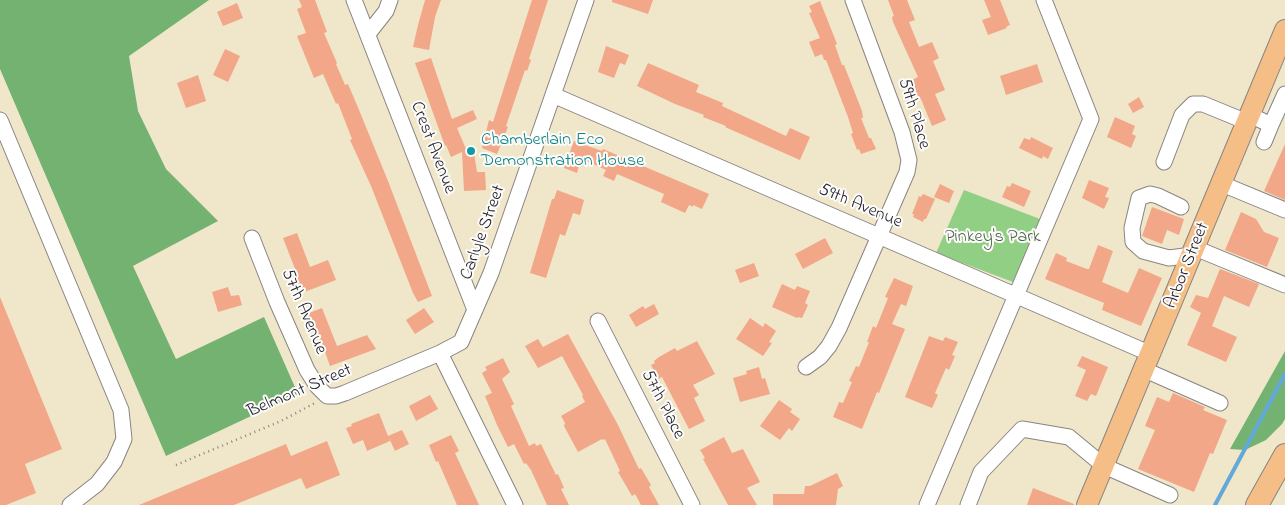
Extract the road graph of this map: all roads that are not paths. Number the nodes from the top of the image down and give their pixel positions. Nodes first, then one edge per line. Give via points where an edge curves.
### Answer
1 (354, 0) edge
2 (390, 0) edge
3 (586, 0) edge
4 (852, 0) edge
5 (1044, 0) edge
6 (1285, 30) edge
7 (368, 34) junction
8 (1285, 94) edge
9 (553, 95) junction
10 (1249, 118) junction
11 (0, 120) edge
12 (1271, 125) junction
13 (1264, 142) dead end
14 (1164, 162) dead end
15 (1222, 184) junction
16 (1181, 207) dead end
17 (1285, 210) edge
18 (878, 236) junction
19 (252, 238) dead end
20 (1194, 251) junction
21 (1285, 285) edge
22 (1015, 295) junction
23 (475, 310) junction
24 (598, 321) dead end
25 (440, 353) junction
26 (1148, 362) junction
27 (806, 367) dead end
28 (327, 396) joint
29 (1220, 404) dead end
30 (1285, 455) edge
31 (1104, 466) junction
32 (1170, 495) dead end
33 (1088, 503) edge
34 (70, 505) edge
35 (515, 505) edge
36 (692, 505) edge
37 (927, 505) edge
38 (968, 505) edge
39 (1256, 505) edge

1 - 7 street, Crest Avenue
2 - 7 street
3 - 9 street, Carlyle Street
4 - 18 street, 59th Place via 902,132 909,160
5 - 22 street via 1090,119
6 - 10 main road, Arbor Street
7 - 23 street, Crest Avenue
8 - 12 street
9 - 18 street, 59th Avenue
9 - 23 street, Carlyle Street
10 - 12 street
10 - 14 street via 1193,104 1182,115
10 - 15 main road, Arbor Street
11 - 34 street via 121,410 124,439 114,462 97,484
12 - 13 street
15 - 17 street
15 - 20 main road, Arbor Street
16 - 20 street via 1150,194 1140,198 1132,228 1133,242 1144,251 1169,258
18 - 22 street, 59th Avenue
18 - 27 street, 59th Place via 839,328 820,357
19 - 28 street, 57th Avenue via 307,370
20 - 21 street
20 - 26 main road, Arbor Street
22 - 26 street, 59th Avenue
22 - 37 street
23 - 25 street, Carlyle Street via 462,342
24 - 36 street, 57th Place
25 - 28 street, Belmont Street via 345,393
25 - 35 street
26 - 29 street, 59th Avenue
26 - 31 main road, Arbor Street
30 - 39 highway
31 - 32 street
31 - 33 main road, Arbor Street
31 - 38 street via 1069,437 1022,429 981,472

